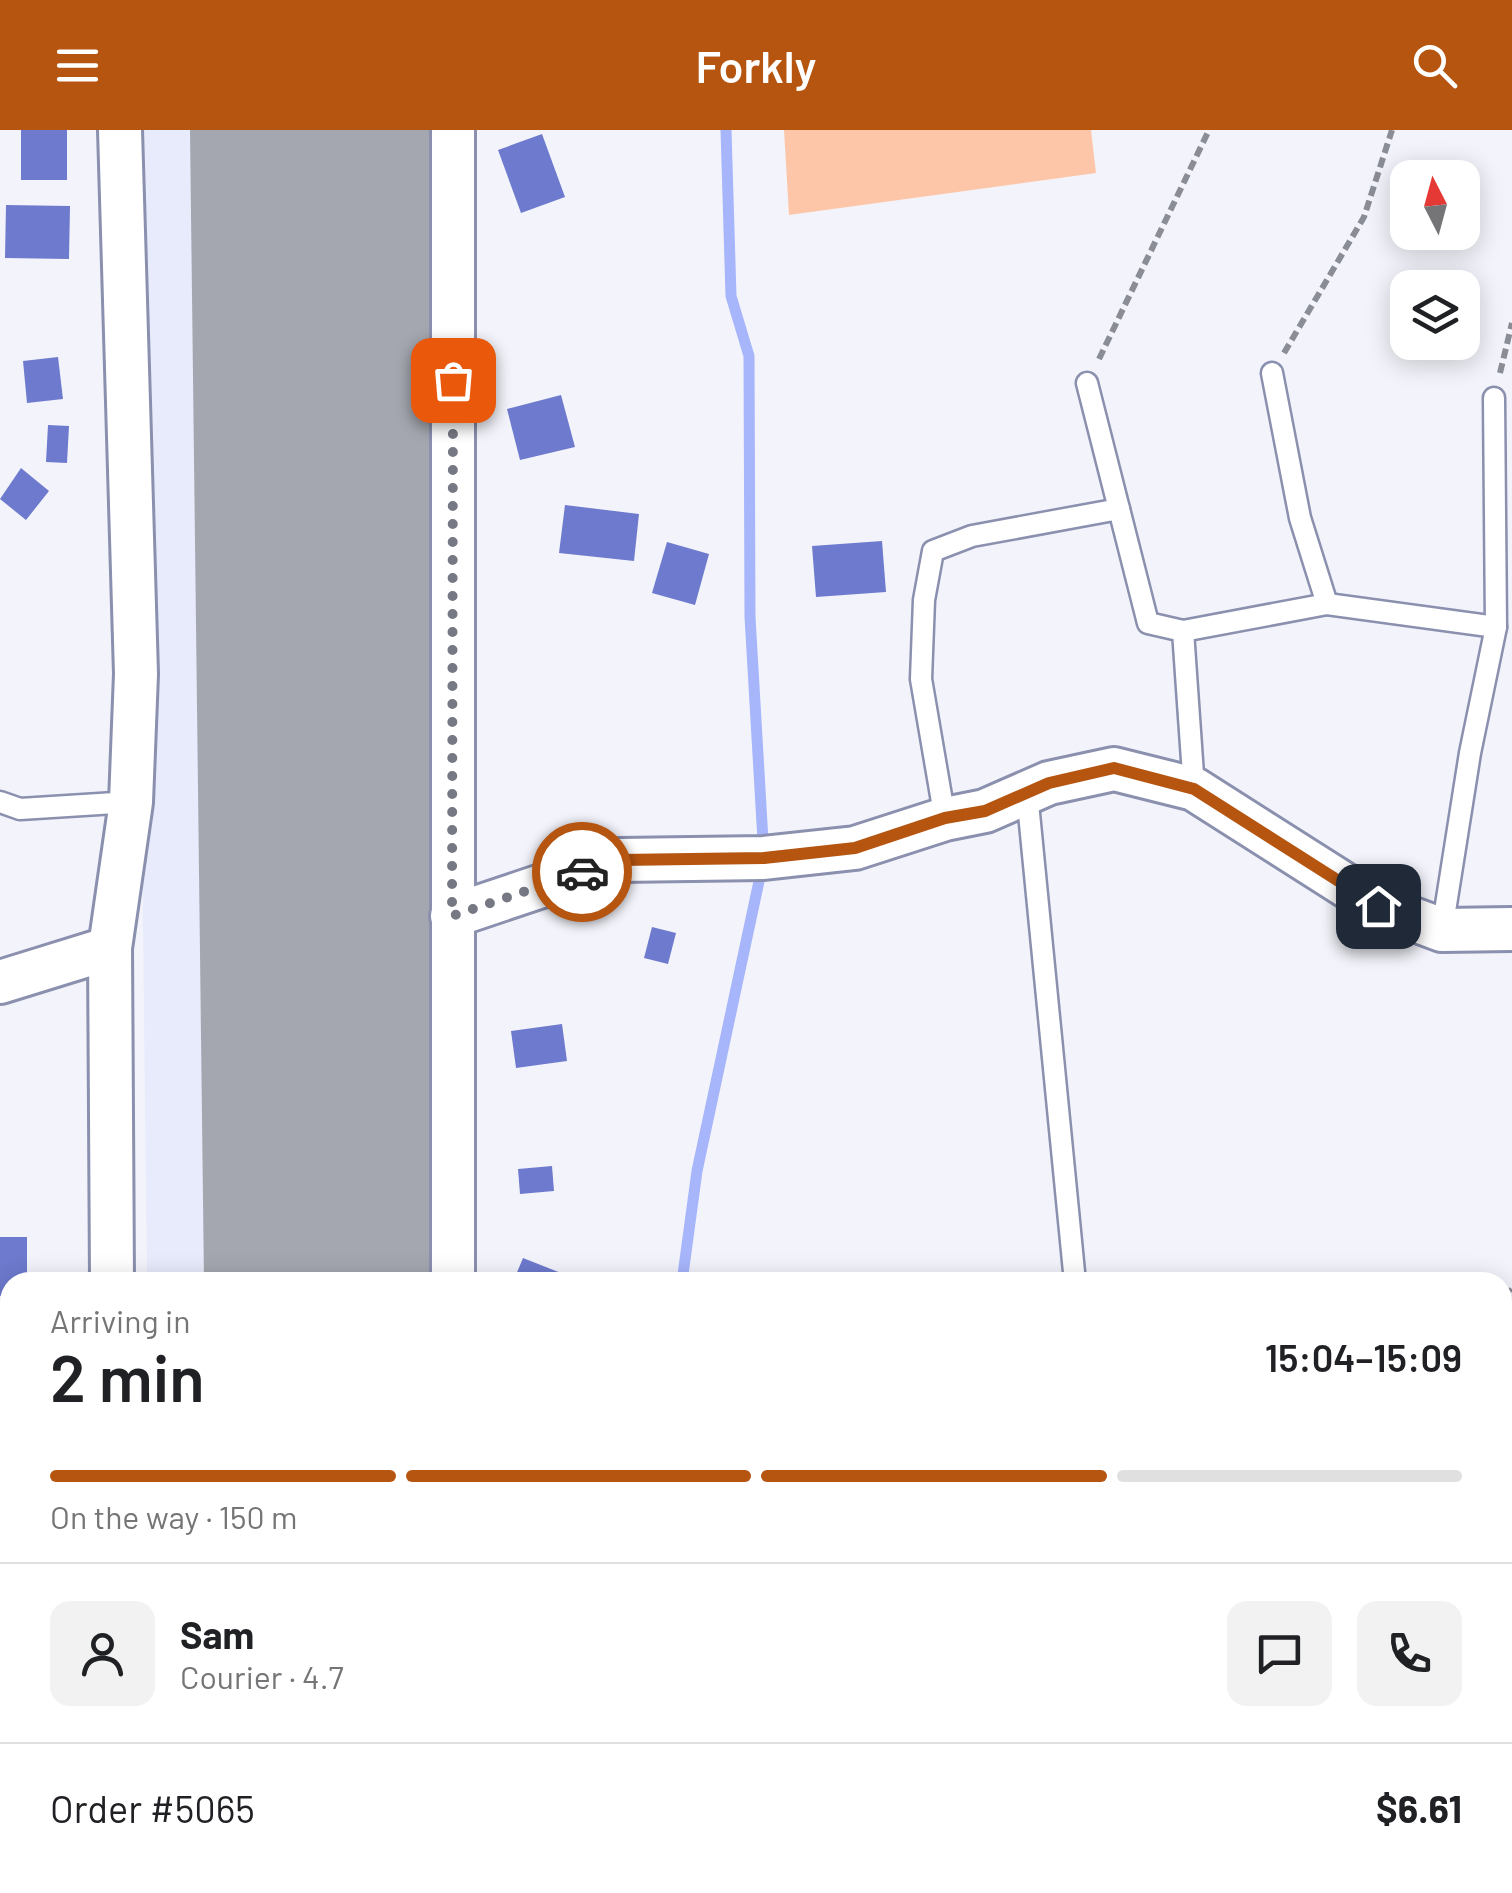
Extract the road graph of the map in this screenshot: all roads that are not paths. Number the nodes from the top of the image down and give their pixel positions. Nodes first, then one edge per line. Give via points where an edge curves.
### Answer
1 (120, 130) edge
2 (453, 130) edge
3 (1272, 373) road end
4 (1087, 383) road end
5 (1494, 398) road end
6 (1119, 509) junction
7 (1326, 604) junction
8 (1496, 628) junction
9 (1182, 631) junction
10 (1194, 789) junction
11 (1027, 792) junction
12 (0, 802) edge
13 (131, 802) junction
14 (945, 818) junction
15 (452, 916) junction
16 (1512, 929) edge
17 (1442, 930) junction
18 (110, 948) junction
19 (0, 982) edge
20 (112, 1272) edge
21 (453, 1272) edge
22 (1074, 1272) edge

1 - 13 street via 136,674
2 - 15 street
3 - 7 lane via 1300,518
4 - 6 lane
5 - 8 lane
6 - 9 lane via 1148,623
6 - 14 lane via 972,536 933,552 921,679
7 - 8 lane
7 - 9 lane
8 - 17 lane
9 - 10 lane
10 - 11 street via 1114,768
10 - 17 street via 1378,906
11 - 14 street via 985,811
11 - 22 lane
12 - 13 lane via 20,809
13 - 18 street
14 - 15 street via 855,848 811,854 619,860
15 - 21 street
16 - 17 street
18 - 19 street
18 - 20 street

